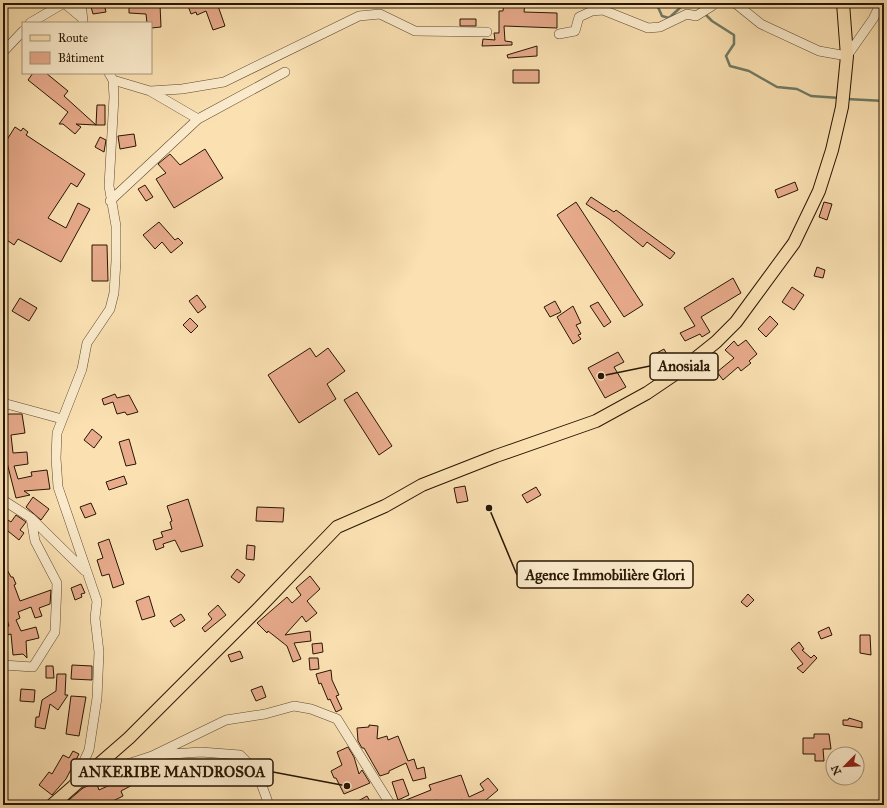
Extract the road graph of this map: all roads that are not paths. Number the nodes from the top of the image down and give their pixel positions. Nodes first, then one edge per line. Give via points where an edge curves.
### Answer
1 (64, 3) edge
2 (81, 3) edge
3 (735, 3) edge
4 (843, 3) edge
5 (881, 3) edge
6 (712, 5) edge
7 (83, 20) edge
8 (32, 22) edge
9 (22, 32) edge
10 (487, 32) dead end
11 (560, 34) dead end
12 (3, 52) edge
13 (847, 56) junction
14 (285, 72) dead end
15 (111, 77) edge
16 (150, 91) junction
17 (198, 119) junction
18 (110, 201) junction
19 (3, 403) edge
20 (62, 419) junction
21 (3, 500) edge
22 (31, 518) junction
23 (87, 573) junction
24 (3, 665) edge
25 (152, 756) junction
26 (71, 788) junction
27 (389, 802) dead end
28 (52, 805) edge
29 (269, 805) edge

1 - 7 street
1 - 8 street
2 - 7 street
3 - 13 street via 761,24 819,51
4 - 13 main road
5 - 13 street
6 - 11 street via 696,16 687,14 660,27 648,28 603,10 592,11 579,17 575,31
9 - 12 street
10 - 16 street via 415,31 380,14 359,16 224,82
13 - 26 main road via 842,107 819,191 794,244 736,322 716,342 647,393 596,421 422,485 385,506 337,527 129,738
14 - 17 street
15 - 16 street
15 - 18 street via 114,97
16 - 17 street
17 - 18 street
18 - 20 street via 116,226 114,293 110,309 88,343 82,369
19 - 20 street
20 - 23 street via 57,433 58,487
21 - 22 street
22 - 23 street
22 - 24 street via 35,541 57,583 55,632 33,666
23 - 26 street via 97,601 97,698 89,750
25 - 26 street via 100,773
25 - 27 street via 226,720 294,706 311,709 337,719
25 - 29 street via 201,752 240,755 257,772
26 - 28 main road

